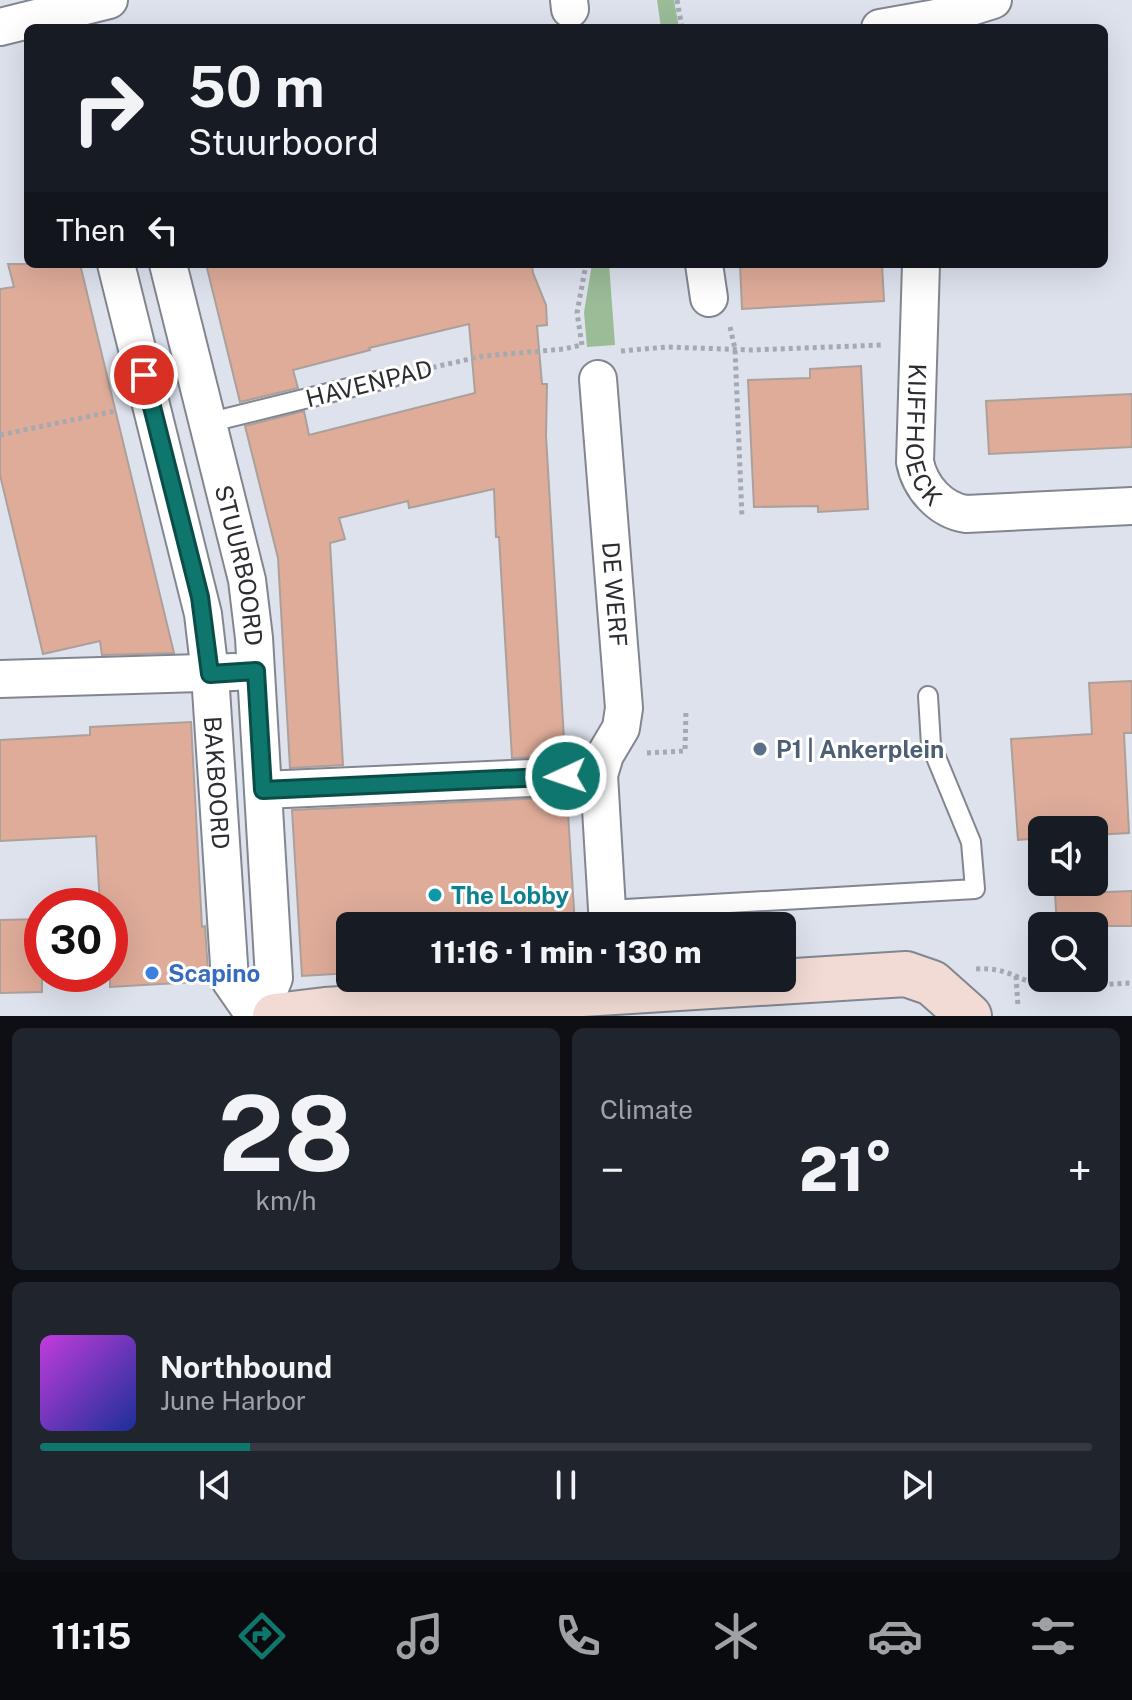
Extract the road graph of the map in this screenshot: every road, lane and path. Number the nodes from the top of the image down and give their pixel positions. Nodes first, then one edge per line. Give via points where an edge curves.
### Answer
1 (677, 0) edge
2 (993, 0) edge
3 (108, 10) edge
4 (56, 21) edge
5 (24, 24) edge
6 (28, 24) edge
7 (681, 24) edge
8 (929, 24) edge
9 (0, 27) edge
10 (117, 268) edge
11 (169, 268) edge
12 (585, 268) edge
13 (921, 268) edge
14 (707, 281) edge
15 (582, 345) junction
16 (918, 345) junction
17 (735, 349) junction
18 (594, 370) junction
19 (393, 377) joint
20 (155, 419) junction
21 (207, 423) junction
22 (0, 435) edge
23 (1132, 506) edge
24 (742, 518) dead end
25 (256, 671) junction
26 (210, 674) junction
27 (0, 679) edge
28 (928, 696) dead end
29 (686, 710) dead end
30 (649, 753) dead end
31 (599, 775) junction
32 (263, 790) junction
33 (608, 912) edge
34 (684, 912) edge
35 (906, 974) junction
36 (1016, 975) junction
37 (1132, 983) edge
38 (609, 995) edge
39 (1018, 1006) dead end
40 (257, 1016) edge
41 (275, 1016) edge
42 (969, 1016) edge

1 - 7 path
2 - 8 street
3 - 4 street
4 - 6 street
5 - 9 street
10 - 20 street, BAKBOORD
11 - 21 street, STUURBOORD
12 - 15 path via 577,313
13 - 16 street, KIJFFHOECK
14 - 17 path via 724,297
15 - 18 path
15 - 19 path, HAVENPAD via 475,357
16 - 17 path
16 - 23 street, KIJFFHOECK via 915,462 924,486 944,506 966,514
17 - 18 path via 617,352
17 - 24 path
18 - 31 street, DE WERF via 624,708 621,728
19 - 21 lane, HAVENPAD
20 - 21 street, HAVENPAD
20 - 22 path
20 - 26 street, BAKBOORD via 200,597
21 - 25 street, STUURBOORD via 247,580
25 - 26 street
25 - 32 street, STUURBOORD
26 - 27 street
26 - 40 street, BAKBOORD via 230,980
28 - 34 lane via 931,745 971,842 975,889
29 - 30 path via 685,751
31 - 32 street
31 - 33 street, DE WERF
32 - 40 street, STUURBOORD via 274,978
35 - 36 path via 992,968
35 - 38 street
35 - 42 street via 932,983
36 - 37 path via 1052,985
36 - 39 path
38 - 41 street

